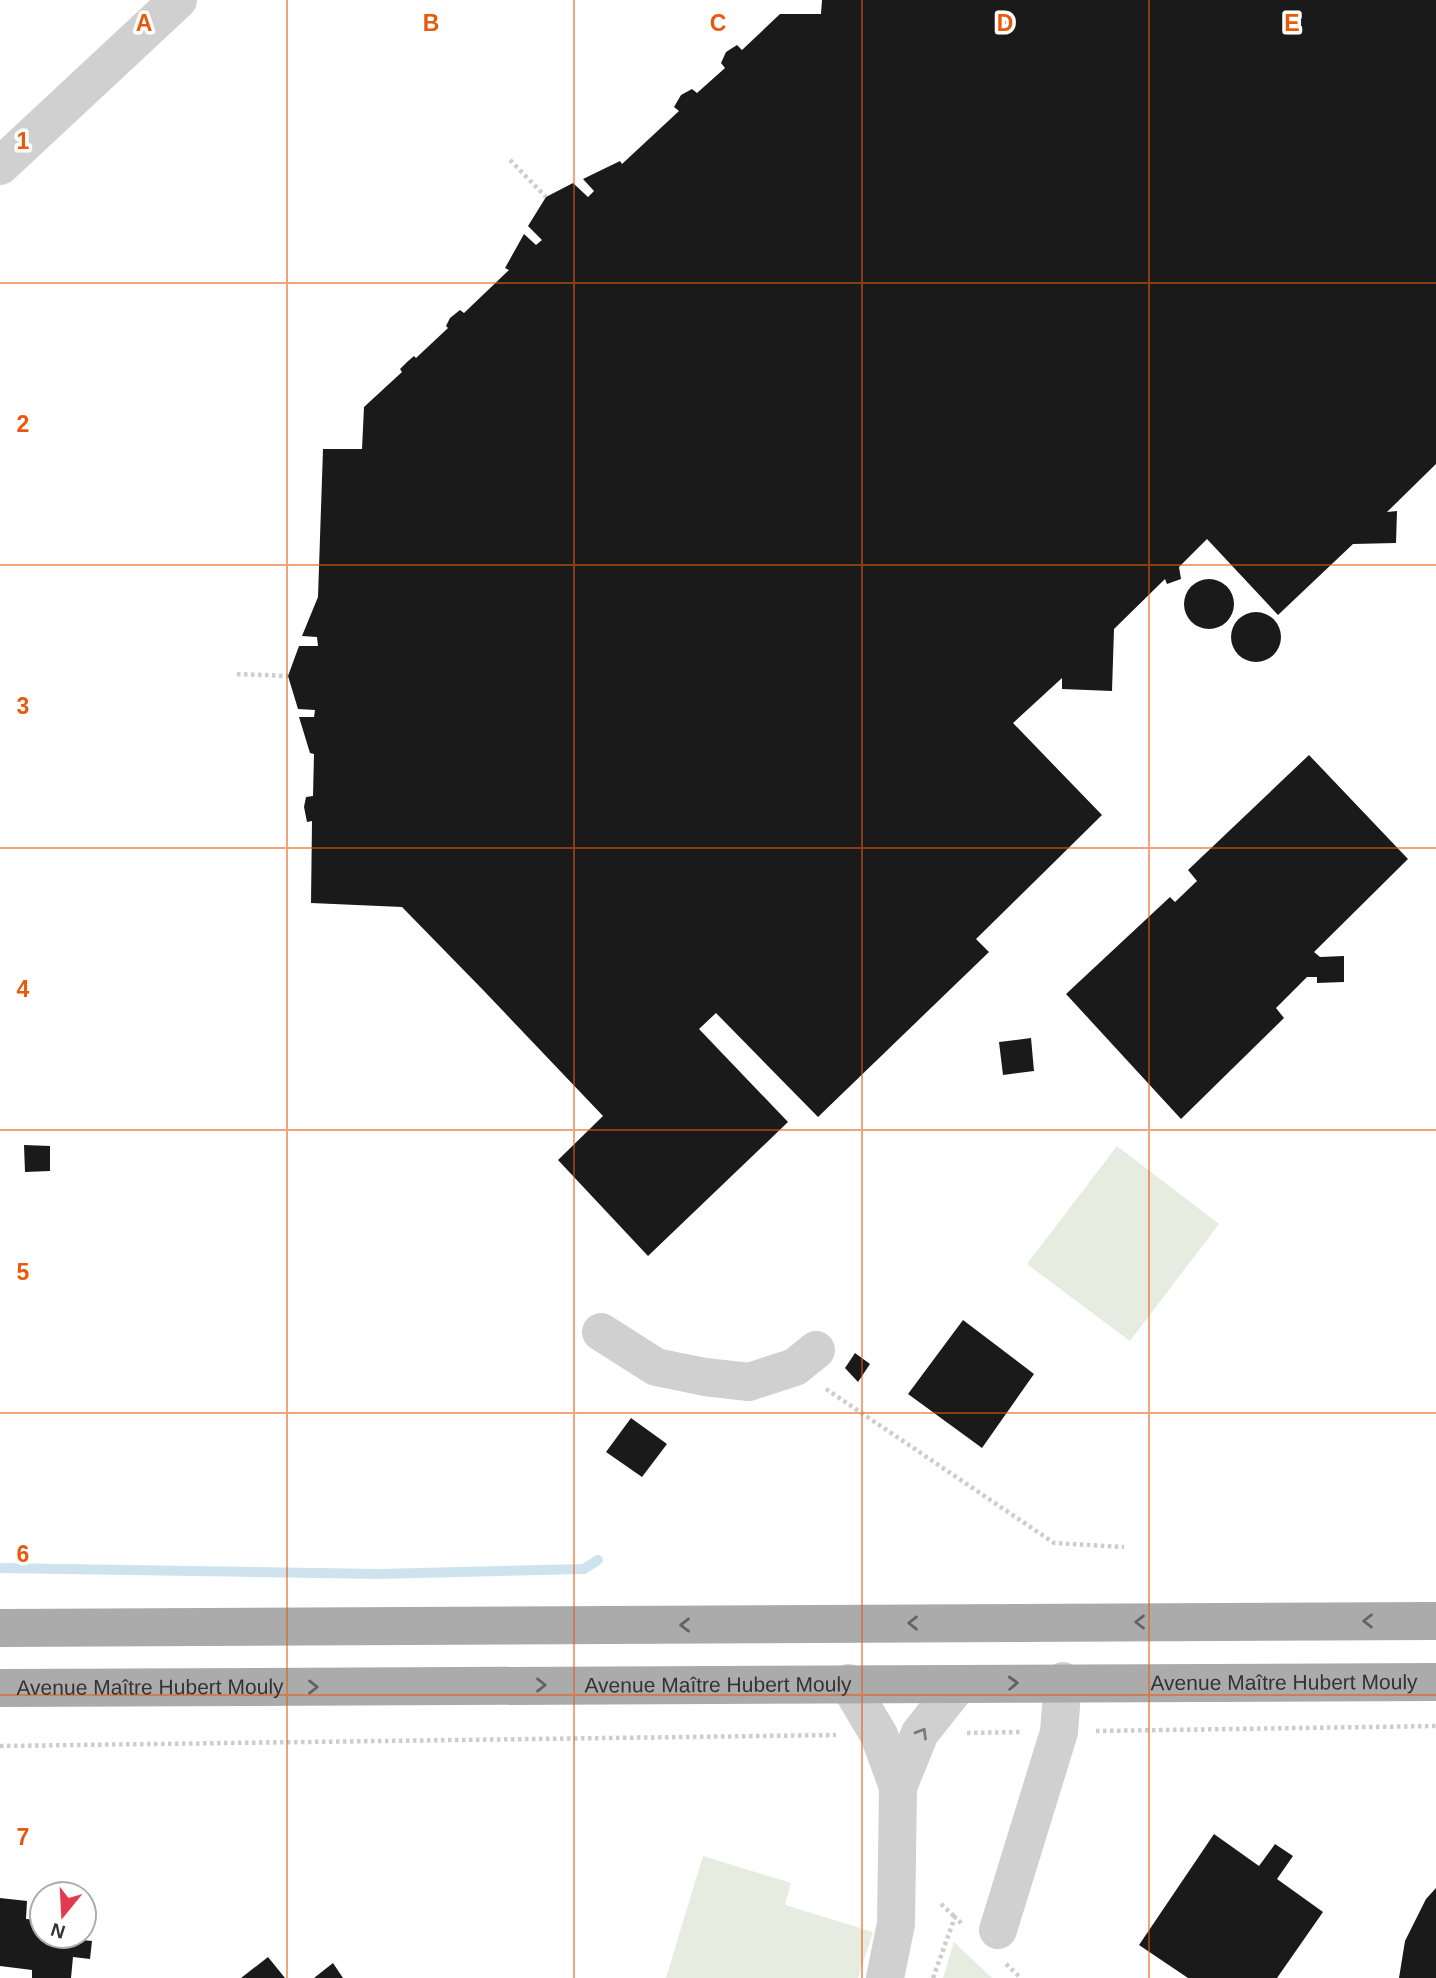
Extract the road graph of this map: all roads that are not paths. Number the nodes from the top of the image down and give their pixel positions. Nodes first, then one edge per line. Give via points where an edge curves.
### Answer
1 (178, 0) edge
2 (0, 166) edge
3 (601, 1332) dead end
4 (806, 1359) road end
5 (1436, 1621) edge
6 (0, 1628) edge
7 (1063, 1681) junction
8 (1436, 1682) edge
9 (848, 1684) junction
10 (958, 1685) junction
11 (0, 1688) edge
12 (898, 1787) junction
13 (998, 1930) dead end
14 (885, 1978) edge

1 - 2 lane
3 - 4 lane via 656,1367 705,1377 749,1382
5 -> 6 main road
7 - 8 main road, Avenue Maître Hubert Mouly
10 -> 7 main road, Avenue Maître Hubert Mouly
7 - 13 lane via 1059,1732
9 - 10 main road, Avenue Maître Hubert Mouly
11 -> 9 main road, Avenue Maître Hubert Mouly
9 - 12 lane via 879,1735
10 - 12 lane via 920,1733
12 - 14 lane via 895,1924

